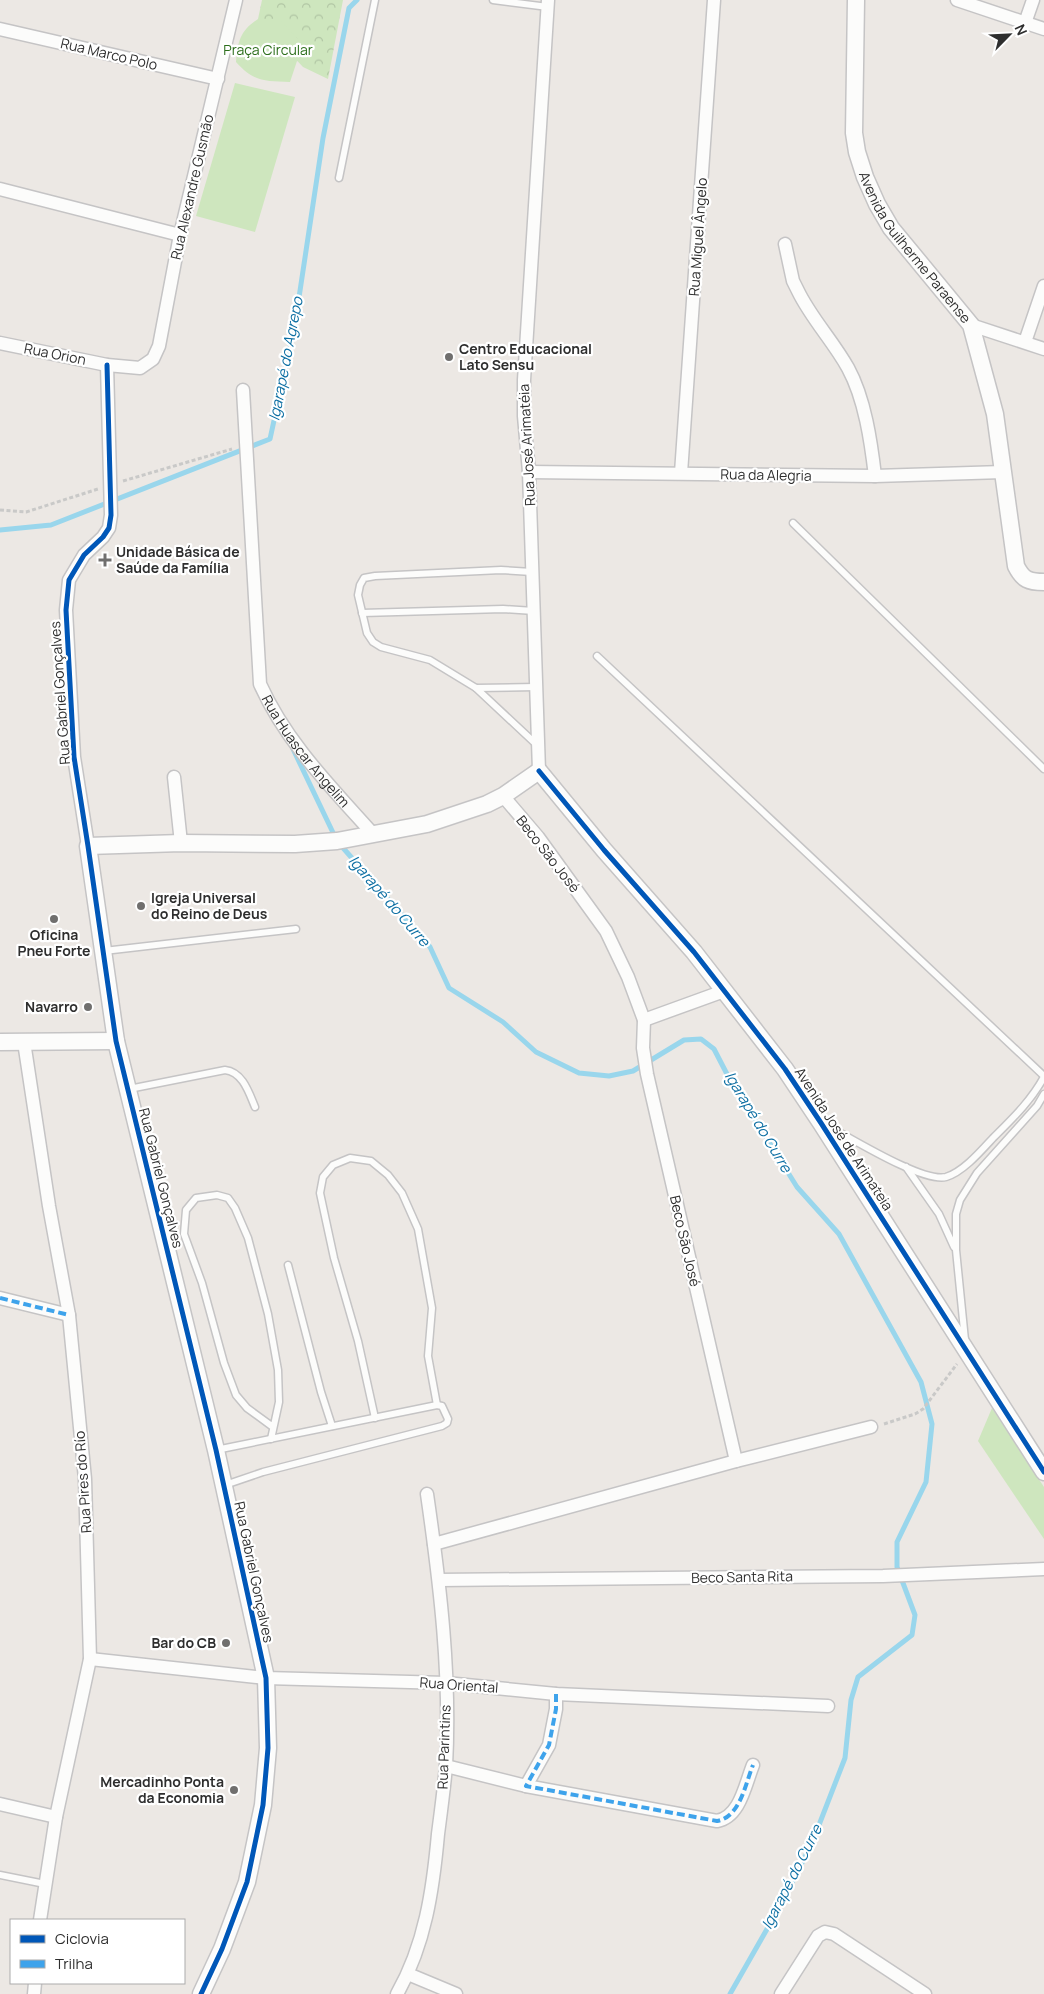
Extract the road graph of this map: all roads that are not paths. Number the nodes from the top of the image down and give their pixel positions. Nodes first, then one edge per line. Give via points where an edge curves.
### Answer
1 (236, 0) edge
2 (375, 0) edge
3 (493, 0) edge
4 (714, 0) edge
5 (856, 0) edge
6 (957, 0) edge
7 (1033, 0) edge
8 (548, 4) edge
9 (1026, 23) junction
10 (0, 29) edge
11 (1044, 29) edge
12 (218, 79) junction
13 (339, 178) dead end
14 (0, 189) edge
15 (180, 235) junction
16 (785, 244) dead end
17 (1044, 286) edge
18 (971, 325) junction
19 (1025, 342) junction
20 (0, 343) edge
21 (1044, 348) edge
22 (107, 365) junction
23 (140, 368) joint
24 (243, 390) dead end
25 (529, 472) junction
26 (1003, 472) junction
27 (682, 473) junction
28 (875, 476) junction
29 (793, 523) dead end
30 (532, 572) junction
31 (1044, 582) edge
32 (534, 611) junction
33 (362, 613) junction
34 (597, 656) dead end
35 (536, 687) junction
36 (476, 688) junction
37 (539, 747) junction
38 (1044, 768) edge
39 (539, 771) junction
40 (174, 777) dead end
41 (503, 796) junction
42 (372, 834) junction
43 (181, 843) junction
44 (88, 846) junction
45 (296, 929) dead end
46 (103, 951) junction
47 (724, 991) junction
48 (644, 1020) junction
49 (0, 1042) edge
50 (24, 1042) junction
51 (116, 1042) junction
52 (1044, 1076) edge
53 (128, 1089) junction
54 (1044, 1094) edge
55 (255, 1107) dead end
56 (821, 1123) junction
57 (906, 1167) junction
58 (956, 1250) junction
59 (288, 1265) dead end
60 (0, 1298) edge
61 (69, 1315) junction
62 (966, 1352) junction
63 (437, 1405) junction
64 (375, 1418) junction
65 (332, 1426) junction
66 (273, 1427) junction
67 (871, 1427) road end
68 (271, 1439) junction
69 (216, 1450) junction
70 (736, 1462) junction
71 (1044, 1472) edge
72 (224, 1485) junction
73 (426, 1494) dead end
74 (434, 1544) junction
75 (1044, 1569) edge
76 (439, 1580) junction
77 (90, 1659) junction
78 (266, 1678) junction
79 (446, 1683) junction
80 (556, 1694) junction
81 (828, 1706) dead end
82 (753, 1765) dead end
83 (446, 1766) junction
84 (526, 1786) junction
85 (0, 1804) edge
86 (56, 1817) junction
87 (0, 1875) edge
88 (46, 1884) junction
89 (40, 1919) edge
90 (408, 1974) junction
91 (201, 1994) edge
92 (397, 1994) edge
93 (456, 1994) edge
94 (781, 1994) edge
95 (925, 1994) edge

1 - 12 street, Rua Alexandre Gusmão
2 - 13 lane
3 - 8 lane
4 - 27 street, Rua Miguel Ângelo
5 - 18 street, Avenida Guilherme Paraense via 854,133 865,177 891,228
6 - 9 street
7 - 9 street
8 - 25 street, Rua José Arimatéia via 524,380
9 - 11 street
10 - 12 street, Rua Marco Polo
12 - 15 street, Rua Alexandre Gusmão
14 - 15 street
15 - 23 street, Rua Alexandre Gusmão via 159,346 153,359
16 - 28 street via 798,291 854,381 870,438
17 - 19 street
18 - 19 street
18 - 26 street, Avenida Guilherme Paraense via 995,414
19 - 21 street
20 - 22 street, Rua Orion
22 - 23 street, Rua Orion
22 - 44 street, Rua Gabriel Gonçalves via 112,493 109,528 84,555 68,580 66,610 74,757
24 - 42 street, Rua Huascar Angelim via 260,684 300,752
25 - 27 street, Rua da Alegria
25 - 30 street, Rua José Arimatéia
26 - 28 street, Rua da Alegria
26 - 31 street, Avenida Guilherme Paraense via 1016,566 1021,577 1031,582
27 - 28 street, Rua da Alegria
29 - 38 lane
30 - 32 street, Rua José Arimatéia
30 - 33 lane via 501,570 364,578 358,595
32 - 33 lane
32 - 35 street, Rua José Arimatéia
33 - 36 lane via 367,633 381,648 438,664
34 - 52 lane
35 - 36 lane
35 - 37 street, Rua José Arimatéia
36 - 37 lane
37 - 39 street, Rua José Arimatéia
39 - 41 street
39 - 47 street, Avenida José de Arimateia
40 - 43 street
41 - 42 street via 427,824
41 - 48 street, Beco São José via 538,837 606,931 628,976
42 - 43 street via 295,844
43 - 44 street
44 - 46 street, Rua Gabriel Gonçalves
45 - 46 lane
46 - 51 street, Rua Gabriel Gonçalves
47 - 48 street
47 - 56 street, Avenida José de Arimateia
48 - 70 street, Beco São José via 643,1048 647,1074
49 - 50 street
50 - 51 street
50 - 61 street, Rua Pires do Río via 48,1206
51 - 53 street, Rua Gabriel Gonçalves
52 - 57 lane via 1033,1096 970,1162 940,1177
53 - 55 lane via 230,1070 238,1075
53 - 69 street, Rua Gabriel Gonçalves
54 - 58 lane via 961,1196 956,1214
56 - 57 lane
56 - 62 street, Avenida José de Arimateia
57 - 58 lane via 939,1214
58 - 62 lane
59 - 65 lane
60 - 61 street
61 - 77 street, Rua Pires do Río via 85,1478
62 - 71 street, Avenida José de Arimateia
63 - 64 lane
63 - 64 lane via 428,1356 432,1308 418,1229 402,1194 388,1174 371,1161 350,1158 328,1171 320,1193
63 - 72 lane via 442,1406 448,1419 442,1426
64 - 65 lane
65 - 68 lane
66 - 66 lane via 247,1408 236,1395 224,1364 202,1283 184,1234 186,1210 196,1198 216,1194 228,1198 248,1238 268,1314 278,1370 278,1402
66 - 68 lane
67 - 70 street
68 - 69 lane
69 - 72 street, Rua Gabriel Gonçalves
70 - 74 street
72 - 78 street, Rua Gabriel Gonçalves
73 - 74 street, Rua Parintins
74 - 76 street, Rua Parintins
75 - 76 street, Beco Santa Rita via 883,1576
76 - 79 street, Rua Parintins
77 - 78 street, Rua Oriental
77 - 86 street, Rua Pires do Río
78 - 79 street, Rua Oriental
78 - 91 street, Rua Gabriel Gonçalves via 268,1748 263,1805 244,1890
79 - 80 street, Rua Oriental
79 - 83 street, Rua Parintins
80 - 81 street, Rua Oriental
80 - 84 street via 548,1744
82 - 84 street via 734,1812 717,1821
83 - 84 street
83 - 90 street, Rua Parintins via 431,1892 424,1928
85 - 86 street
86 - 88 street, Rua Pires do Río
87 - 88 lane
88 - 89 street, Rua Pires do Río
90 - 92 street, Rua Parintins
90 - 93 street
94 - 95 street via 818,1936 825,1932 834,1934

